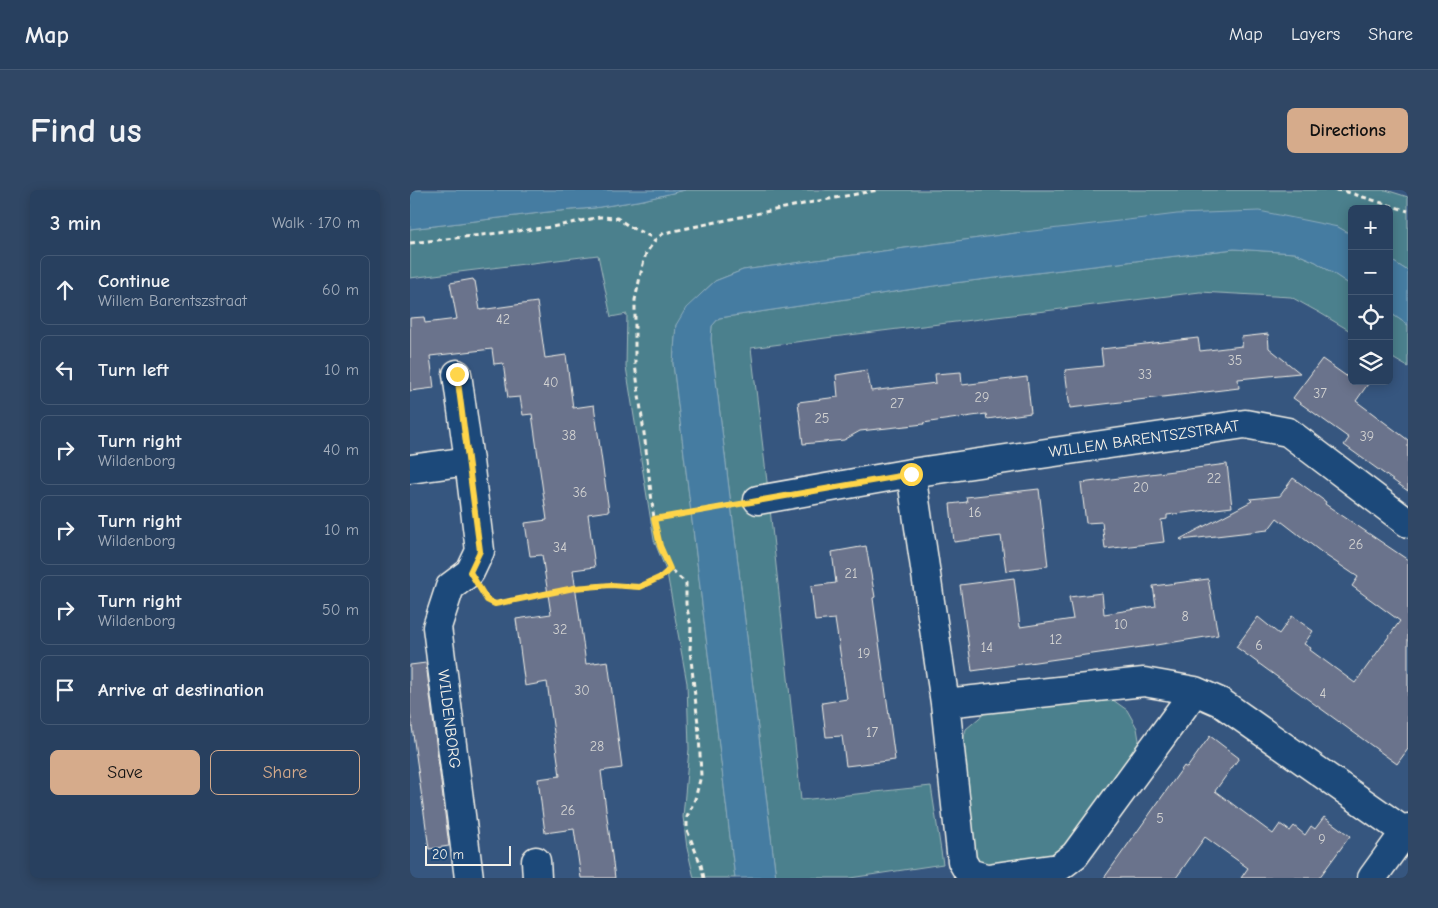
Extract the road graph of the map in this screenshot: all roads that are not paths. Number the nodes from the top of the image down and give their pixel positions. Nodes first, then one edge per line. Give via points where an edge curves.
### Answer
1 (457, 374) dead end
2 (469, 461) junction
3 (410, 469) edge
4 (911, 474) junction
5 (758, 500) road end
6 (1408, 523) edge
7 (1195, 691) junction
8 (945, 703) junction
9 (1407, 830) edge
10 (469, 878) edge
11 (987, 878) edge
12 (1372, 878) edge

1 - 2 street, WILDENBORG
2 - 3 street
2 - 10 street, WILDENBORG via 480,551 470,572 450,587 437,627
4 - 5 street, WILLEM BARENTSZSTRAAT
4 - 6 street, WILLEM BARENTSZSTRAAT via 1245,424 1288,432
4 - 8 street
7 - 8 street via 1144,682
7 - 9 street via 1220,702
7 - 11 street via 1075,855 1058,868
8 - 11 street via 962,861 969,873
9 - 12 street

